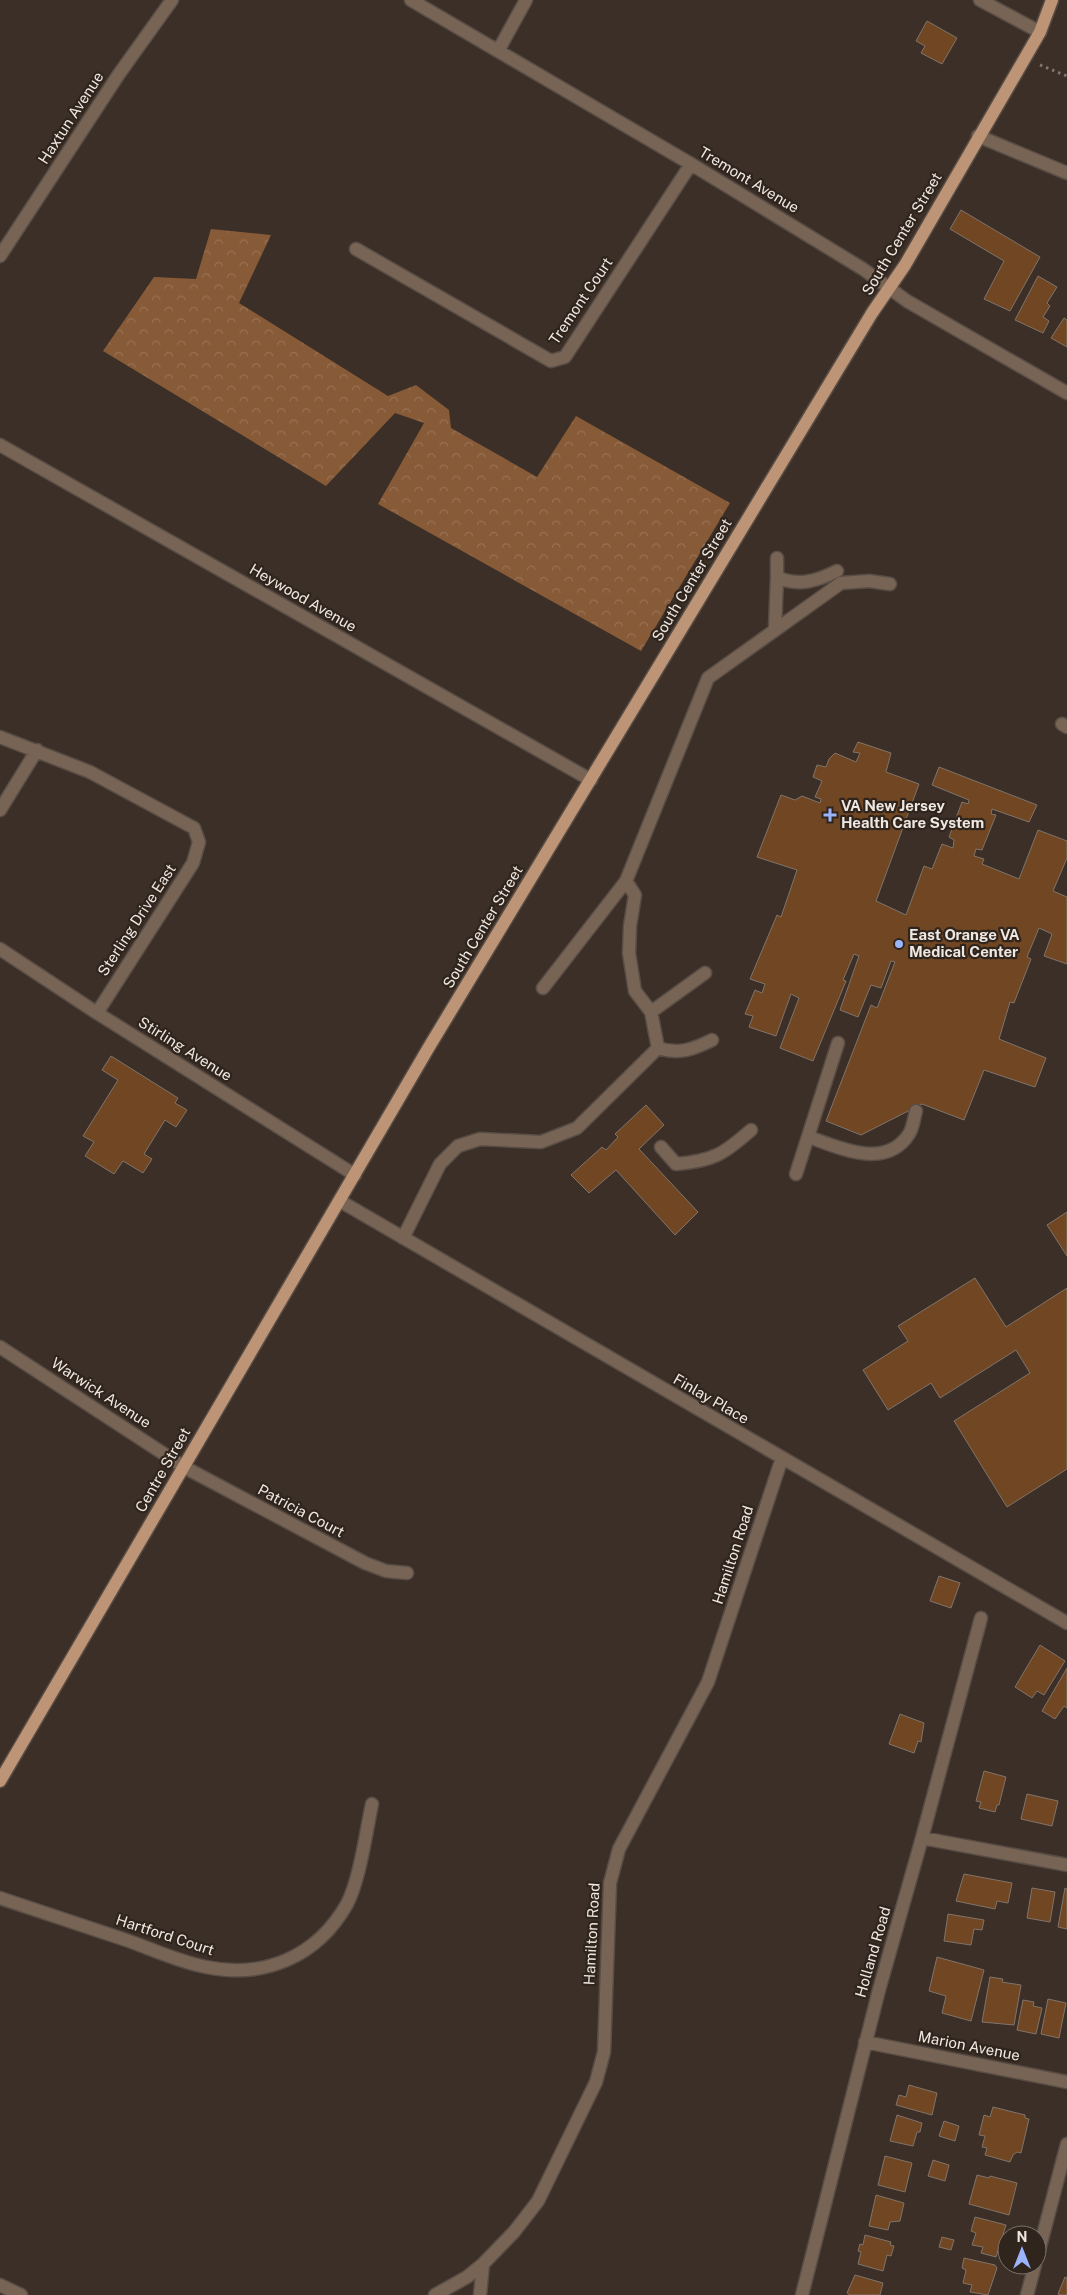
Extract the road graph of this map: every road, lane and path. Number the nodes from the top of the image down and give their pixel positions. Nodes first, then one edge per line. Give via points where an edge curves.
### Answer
1 (172, 0) edge
2 (411, 0) edge
3 (526, 0) edge
4 (980, 0) edge
5 (1052, 0) edge
6 (427, 4) edge
7 (1040, 32) junction
8 (498, 51) junction
9 (1040, 65) dead end
10 (1067, 76) edge
11 (978, 136) junction
12 (691, 164) junction
13 (1067, 173) edge
14 (356, 249) dead end
15 (0, 256) edge
16 (888, 288) junction
17 (1067, 393) edge
18 (0, 445) edge
19 (777, 558) dead end
20 (837, 571) dead end
21 (777, 577) junction
22 (890, 584) dead end
23 (775, 628) junction
24 (0, 737) edge
25 (37, 750) junction
26 (591, 780) junction
27 (0, 810) edge
28 (626, 881) junction
29 (0, 949) edge
30 (705, 973) dead end
31 (543, 988) dead end
32 (651, 1012) junction
33 (97, 1013) junction
34 (712, 1040) dead end
35 (838, 1043) dead end
36 (658, 1048) junction
37 (916, 1111) dead end
38 (751, 1130) dead end
39 (809, 1138) junction
40 (660, 1147) dead end
41 (796, 1174) dead end
42 (355, 1175) junction
43 (340, 1201) junction
44 (403, 1238) junction
45 (0, 1347) edge
46 (782, 1458) junction
47 (184, 1467) junction
48 (406, 1573) dead end
49 (980, 1618) dead end
50 (1067, 1623) edge
51 (0, 1781) edge
52 (372, 1804) dead end
53 (922, 1838) junction
54 (1067, 1865) edge
55 (0, 1898) edge
56 (865, 2042) junction
57 (1067, 2082) edge
58 (1067, 2144) edge
59 (1046, 2225) edge
60 (483, 2264) junction
61 (1032, 2275) edge
62 (0, 2285) edge
63 (21, 2295) edge
64 (435, 2295) edge
65 (480, 2295) edge
66 (802, 2295) edge
67 (1027, 2295) edge

1 - 15 street, Haxtun Avenue via 119,74
2 - 6 street, Tremont Avenue
3 - 8 street
4 - 7 street
5 - 7 main road, South Center Street
6 - 8 street, Tremont Avenue
7 - 11 main road, South Center Street
8 - 12 street, Tremont Avenue
9 - 10 path
11 - 13 street
11 - 16 main road, South Center Street via 905,265
12 - 14 street, Tremont Court via 566,357 551,361
12 - 16 street, Tremont Avenue via 863,269
16 - 17 street, Tremont Avenue
16 - 26 main road, South Center Street
18 - 26 street, Heywood Avenue
19 - 21 street
20 - 21 street via 817,581 789,583
21 - 23 street
22 - 23 street via 869,581 841,583
23 - 28 street via 708,678
24 - 25 street
25 - 27 street
25 - 33 street, Sterling Drive East via 90,772 194,828 199,842 193,863
26 - 42 main road, South Center Street
28 - 31 street
28 - 32 street via 635,895 629,953 635,991
29 - 33 street, Stirling Avenue
30 - 32 street
32 - 36 street
33 - 42 street, Stirling Avenue
34 - 36 street via 690,1051 668,1052
35 - 39 street
36 - 44 street via 578,1128 541,1142 480,1139 458,1146 440,1164
37 - 39 street via 910,1133 896,1149 874,1155
38 - 40 street via 725,1152 700,1162 676,1164
39 - 41 street
42 - 43 main road, Centre Street
43 - 44 street, Finlay Place
43 - 47 main road, Centre Street
44 - 46 street, Finlay Place
45 - 47 street, Warwick Avenue
46 - 50 street, Finlay Place
46 - 60 street, Hamilton Road via 708,1682 618,1849 610,1883 604,2052 596,2082 538,2201
47 - 48 street, Patricia Court via 364,1563 386,1571
47 - 51 main road, Centre Street
49 - 53 street, Holland Road
52 - 55 street, Hartford Court via 348,1902 319,1940 299,1956 273,1966 247,1971 205,1967
53 - 54 street
53 - 56 street, Holland Road
56 - 57 street, Marion Avenue
56 - 66 street, Holland Road
58 - 59 street
60 - 64 street, Hamilton Road via 467,2278
60 - 65 street
61 - 67 street
62 - 63 street

